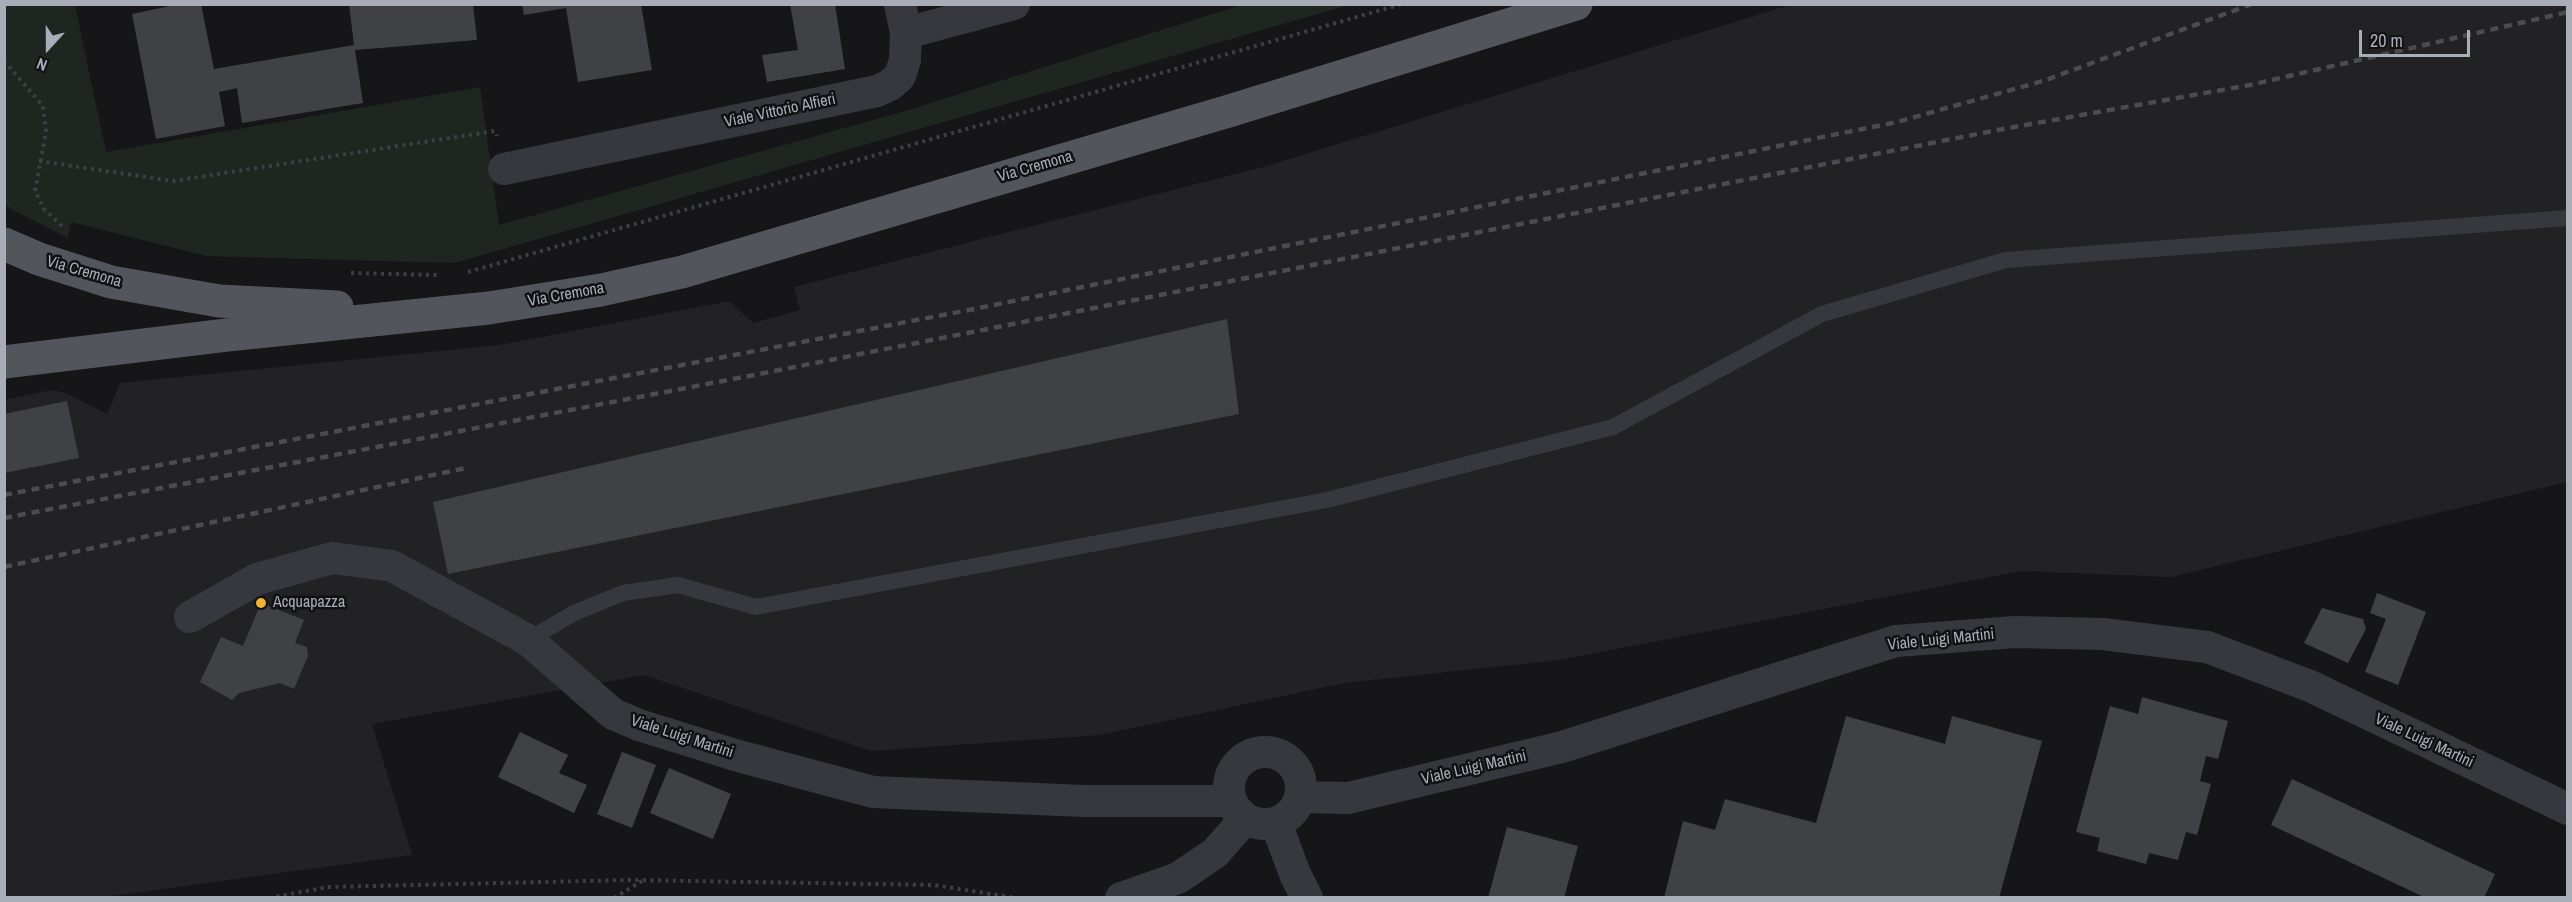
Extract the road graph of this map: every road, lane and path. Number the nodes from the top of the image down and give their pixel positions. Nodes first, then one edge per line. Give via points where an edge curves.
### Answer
1 (1014, 4) edge
2 (1402, 4) edge
3 (1576, 4) edge
4 (903, 19) edge
5 (4, 61) edge
6 (39, 161) junction
7 (504, 169) joint
8 (2568, 218) edge
9 (71, 230) dead end
10 (4, 244) edge
11 (341, 273) dead end
12 (445, 275) dead end
13 (457, 275) dead end
14 (489, 308) junction
15 (4, 362) edge
16 (190, 617) dead end
17 (528, 640) junction
18 (1300, 797) junction
19 (2568, 809) edge
20 (1238, 810) junction
21 (1276, 823) junction
22 (644, 880) junction
23 (269, 897) edge
24 (614, 897) edge
25 (1016, 897) edge
26 (1121, 897) edge
27 (1307, 897) edge

1 - 4 street, Viale Vittorio Alfieri
2 - 13 path
3 - 14 main road, Via Cremona via 761,250 601,290
4 - 7 street, Viale Vittorio Alfieri via 904,60 900,76 877,91
5 - 6 path via 43,106 46,132
6 - 7 path via 173,181 495,131
6 - 9 path via 35,191 44,209
8 - 17 lane via 2006,260 1822,314 1613,428 1327,500 756,607 678,585 623,592 574,613
10 - 14 main road, Via Cremona via 111,282 219,301 312,307
11 - 12 path
14 - 15 main road, Via Cremona
16 - 17 street, Viale Luigi Martini via 257,579 332,558 392,566
17 - 20 street, Viale Luigi Martini via 613,714 735,755 873,792
18 - 19 street, Viale Luigi Martini via 1348,798 1562,747 1896,641 2015,632 2103,634 2207,647 2310,686
18 - 20 street via 1296,769 1277,754 1266,753 1244,759 1235,767 1228,789
18 - 21 street via 1294,810
20 - 21 street, Viale Luigi Martini via 1266,825
20 - 26 street via 1215,853 1178,878
21 - 27 street
22 - 23 path via 328,887
22 - 24 path
22 - 25 path via 934,885

